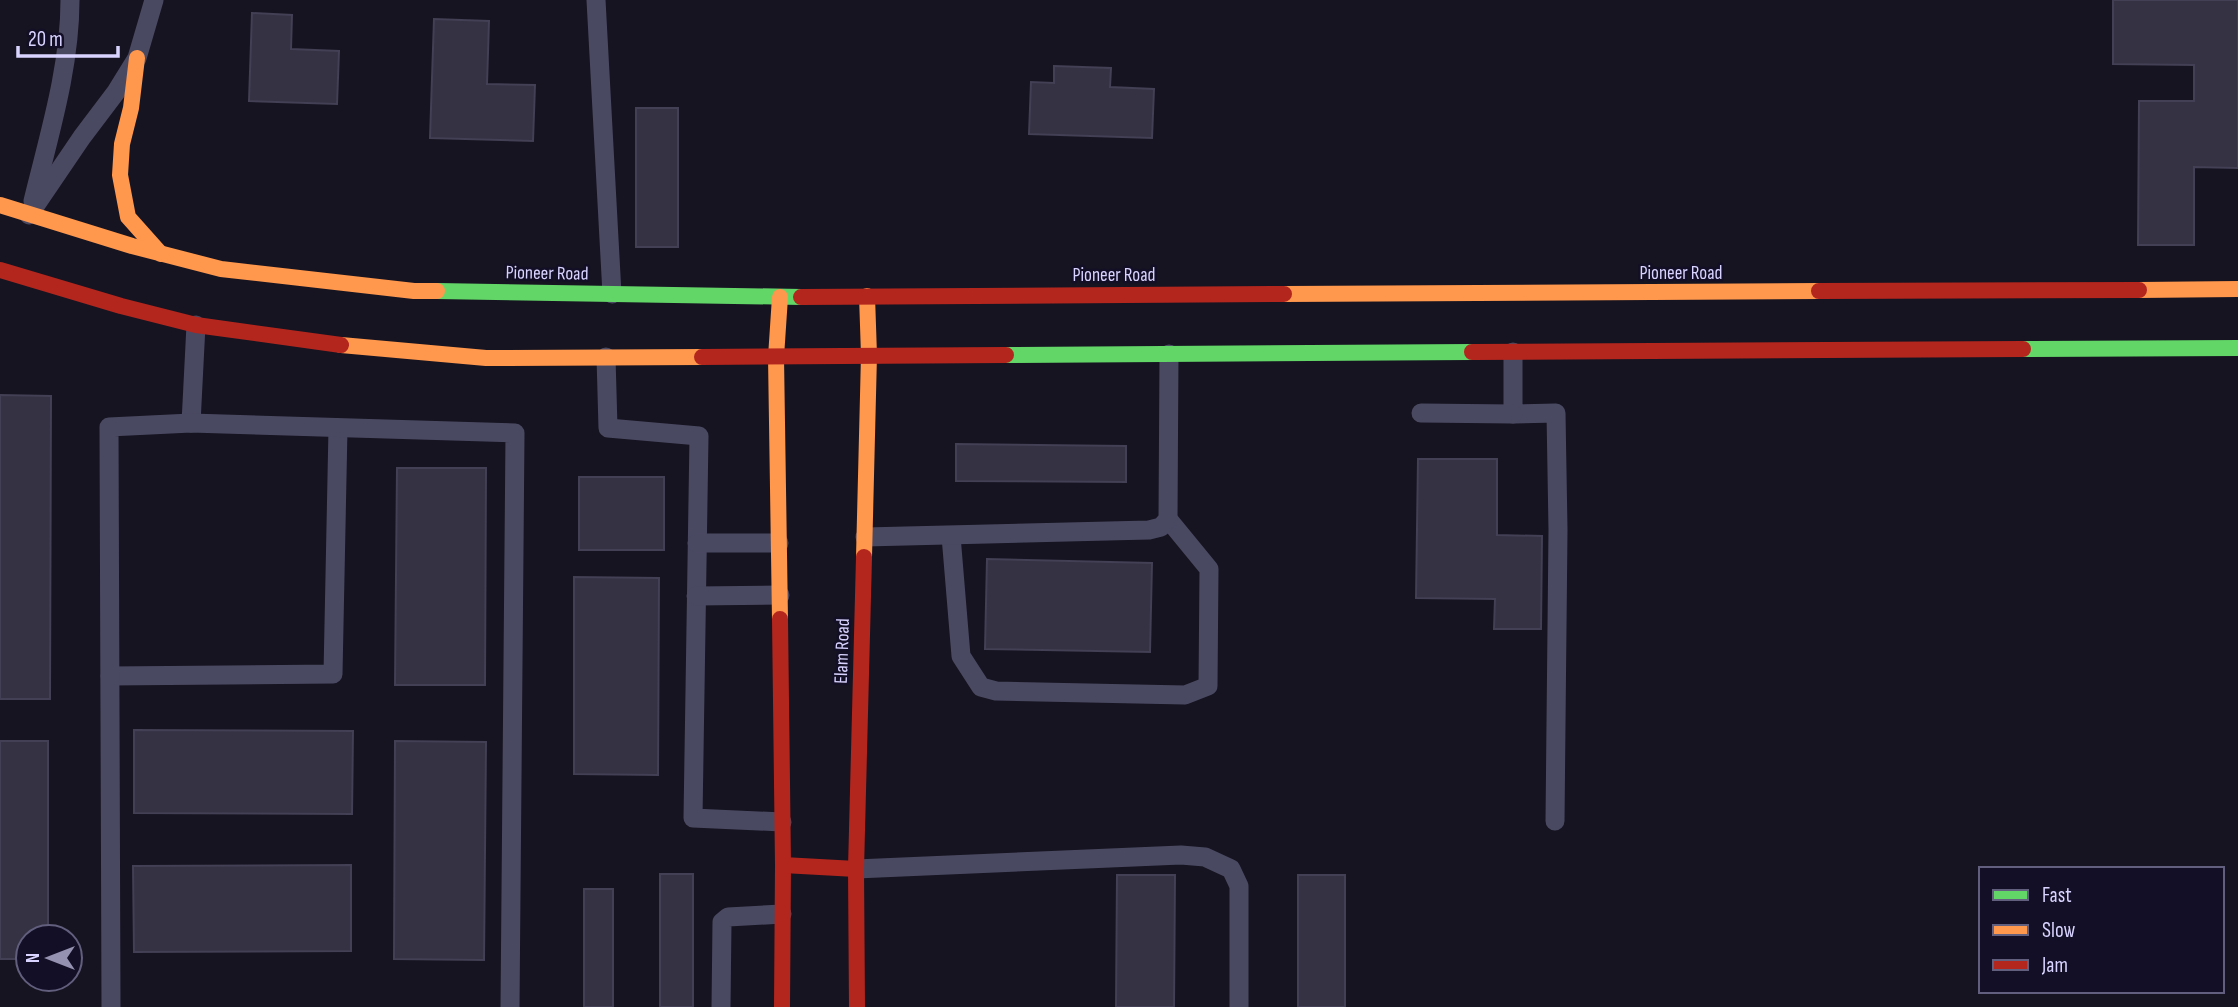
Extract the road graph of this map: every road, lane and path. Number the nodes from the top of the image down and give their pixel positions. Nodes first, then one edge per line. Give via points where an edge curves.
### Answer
1 (70, 0) edge
2 (154, 0) edge
3 (596, 0) edge
4 (137, 58) junction
5 (0, 205) edge
6 (29, 215) junction
7 (10, 228) dead end
8 (161, 254) junction
9 (0, 270) edge
10 (2213, 289) junction
11 (2238, 289) edge
12 (612, 294) junction
13 (867, 296) junction
14 (780, 297) junction
15 (2213, 307) dead end
16 (197, 319) junction
17 (2013, 333) dead end
18 (1513, 346) junction
19 (1170, 348) junction
20 (2238, 348) edge
21 (1995, 349) junction
22 (869, 355) junction
23 (776, 357) junction
24 (606, 358) junction
25 (1421, 413) dead end
26 (1513, 414) junction
27 (191, 423) junction
28 (338, 428) junction
29 (1168, 519) junction
30 (951, 536) junction
31 (865, 537) junction
32 (779, 542) junction
33 (697, 543) junction
34 (780, 595) junction
35 (696, 596) junction
36 (110, 676) junction
37 (1555, 821) dead end
38 (782, 822) junction
39 (783, 865) junction
40 (856, 869) junction
41 (782, 914) junction
42 (111, 1007) edge
43 (510, 1007) edge
44 (721, 1007) edge
45 (782, 1007) edge
46 (857, 1007) edge
47 (1240, 1007) edge

1 - 6 lane via 70,29 54,117
2 - 4 lane
3 - 12 lane
4 - 6 lane
4 - 8 main road via 120,175 128,216
5 - 6 main road, Pioneer Road
6 - 7 main road
6 - 8 main road, Pioneer Road
8 - 12 main road, Pioneer Road via 206,271 414,291
9 - 16 main road via 121,306
10 - 11 main road, Pioneer Road
10 - 13 main road, Pioneer Road via 1170,301
10 - 15 main road
12 - 14 main road, Pioneer Road
13 - 14 main road, Pioneer Road
13 - 22 main road, Elam Road
14 - 23 main road
16 - 24 main road via 395,351 486,358
16 - 27 lane
17 - 21 main road
18 - 19 main road
18 - 21 main road
18 - 26 lane
19 - 22 main road
19 - 29 lane
20 - 21 main road
22 - 23 main road
22 - 31 main road, Elam Road
23 - 24 main road
23 - 32 main road
24 - 33 lane via 608,428 699,436
25 - 26 lane
26 - 37 lane via 1556,413
27 - 28 lane
27 - 36 lane via 108,426
28 - 36 lane via 333,674
28 - 43 lane via 515,433
29 - 30 lane via 1149,530
29 - 30 lane via 1209,569 1208,686 1185,695 981,687 961,656
30 - 31 lane
31 - 40 main road, Elam Road
32 - 33 lane
32 - 34 main road
33 - 35 lane
34 - 35 lane
34 - 38 main road
35 - 38 lane via 693,818
36 - 42 lane
38 - 39 main road
39 - 40 main road
39 - 41 main road
40 - 46 main road, Elam Road
40 - 47 lane via 1205,857 1231,869 1240,886
41 - 44 lane via 728,916 722,922
41 - 45 main road

